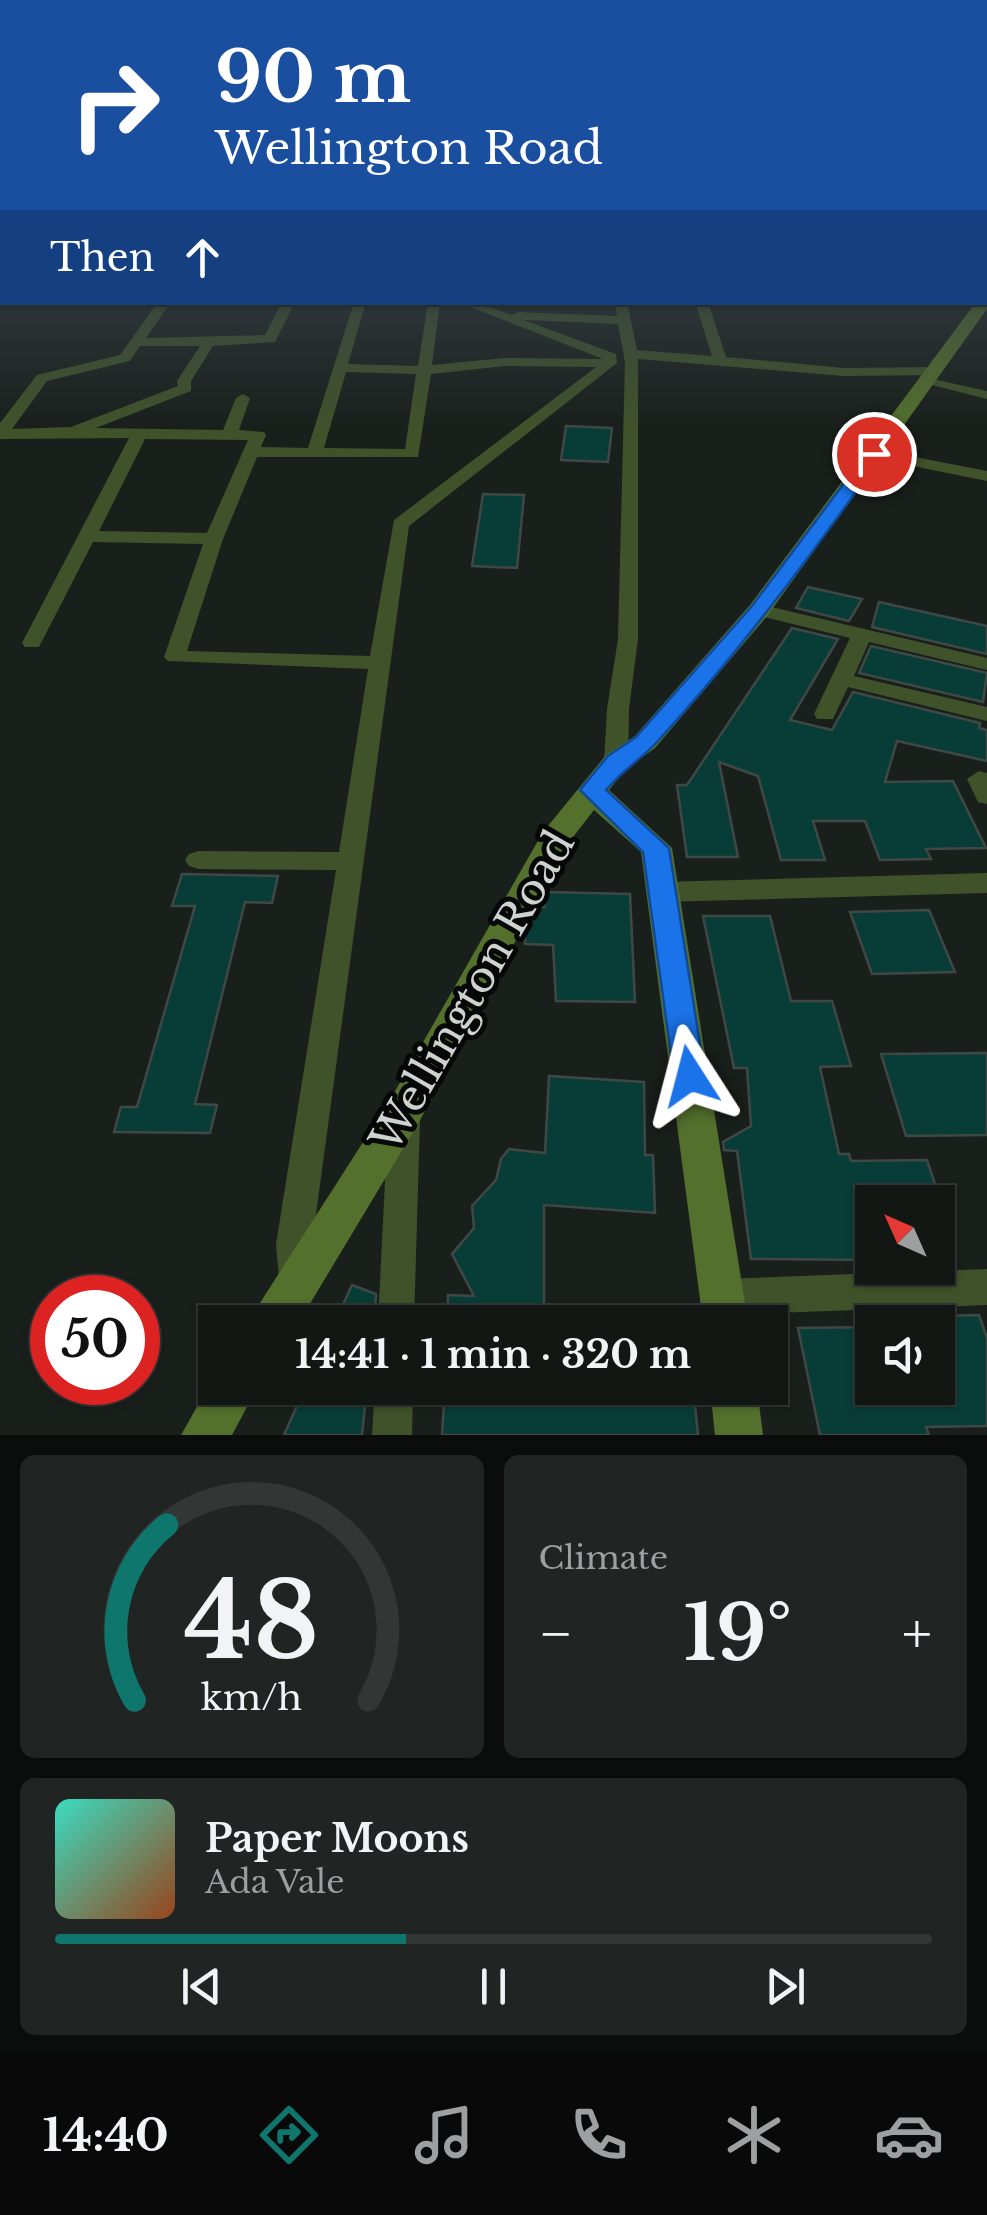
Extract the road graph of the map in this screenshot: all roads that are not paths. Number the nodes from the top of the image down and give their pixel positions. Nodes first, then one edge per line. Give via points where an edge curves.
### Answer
1 (163, 305) edge
2 (286, 305) edge
3 (359, 305) edge
4 (434, 305) edge
5 (472, 305) edge
6 (702, 305) edge
7 (981, 305) edge
8 (565, 310) edge
9 (623, 311) edge
10 (499, 315) junction
11 (563, 340) junction
12 (136, 342) junction
13 (209, 342) junction
14 (624, 360) junction
15 (720, 360) junction
16 (340, 368) junction
17 (424, 370) junction
18 (933, 376) junction
19 (987, 396) edge
20 (243, 398) dead end
21 (73, 432) junction
22 (0, 434) edge
23 (139, 435) junction
24 (229, 435) junction
25 (250, 452) junction
26 (314, 454) junction
27 (874, 454) junction
28 (987, 476) edge
29 (84, 536) junction
30 (214, 540) junction
31 (766, 600) junction
32 (861, 637) junction
33 (32, 644) dead end
34 (379, 663) junction
35 (987, 664) edge
36 (841, 679) junction
37 (825, 714) dead end
38 (987, 714) edge
39 (616, 762) junction
40 (592, 790) junction
41 (198, 860) dead end
42 (350, 860) junction
43 (987, 883) edge
44 (662, 892) junction
45 (404, 1112) junction
46 (298, 1283) junction
47 (987, 1287) edge
48 (284, 1305) edge
49 (397, 1305) edge
50 (723, 1305) edge
51 (781, 1305) edge
52 (224, 1405) edge
53 (393, 1405) edge
54 (736, 1405) edge
55 (205, 1435) edge
56 (392, 1435) edge
57 (739, 1435) edge

1 - 12 street
2 - 13 street via 270,338
3 - 16 street
4 - 17 street
5 - 10 street
6 - 15 street
7 - 18 main road, Wellington Road
8 - 9 street
8 - 10 street
8 - 11 street
9 - 14 street
10 - 11 street
11 - 14 street
12 - 13 street
12 - 22 street via 126,358 42,378
13 - 21 street via 186,388
14 - 15 street
14 - 17 street
14 - 34 street via 400,524
14 - 39 street via 628,639
15 - 18 street
16 - 17 street
16 - 26 street
17 - 26 street via 412,454
18 - 19 street
18 - 27 main road, Wellington Road
20 - 24 street
21 - 22 street
21 - 23 street
23 - 24 street
23 - 29 street
24 - 25 street via 258,435
25 - 26 street
25 - 30 street
27 - 28 street
27 - 31 main road, Wellington Road
29 - 30 street
29 - 33 street
30 - 34 street via 175,657
31 - 32 street
31 - 39 main road, Wellington Road via 644,742
32 - 35 street
32 - 36 street
34 - 42 street
36 - 37 street
36 - 38 street
39 - 40 main road, Wellington Road
40 - 44 main road via 656,848
40 - 45 main road, Wellington Road via 554,840
41 - 42 street
42 - 46 street via 294,1244
43 - 44 street
44 - 50 main road
45 - 46 main road, Wellington Road
45 - 49 street
46 - 48 main road, Wellington Road
47 - 51 street
52 - 55 main road
53 - 56 street
54 - 57 main road

